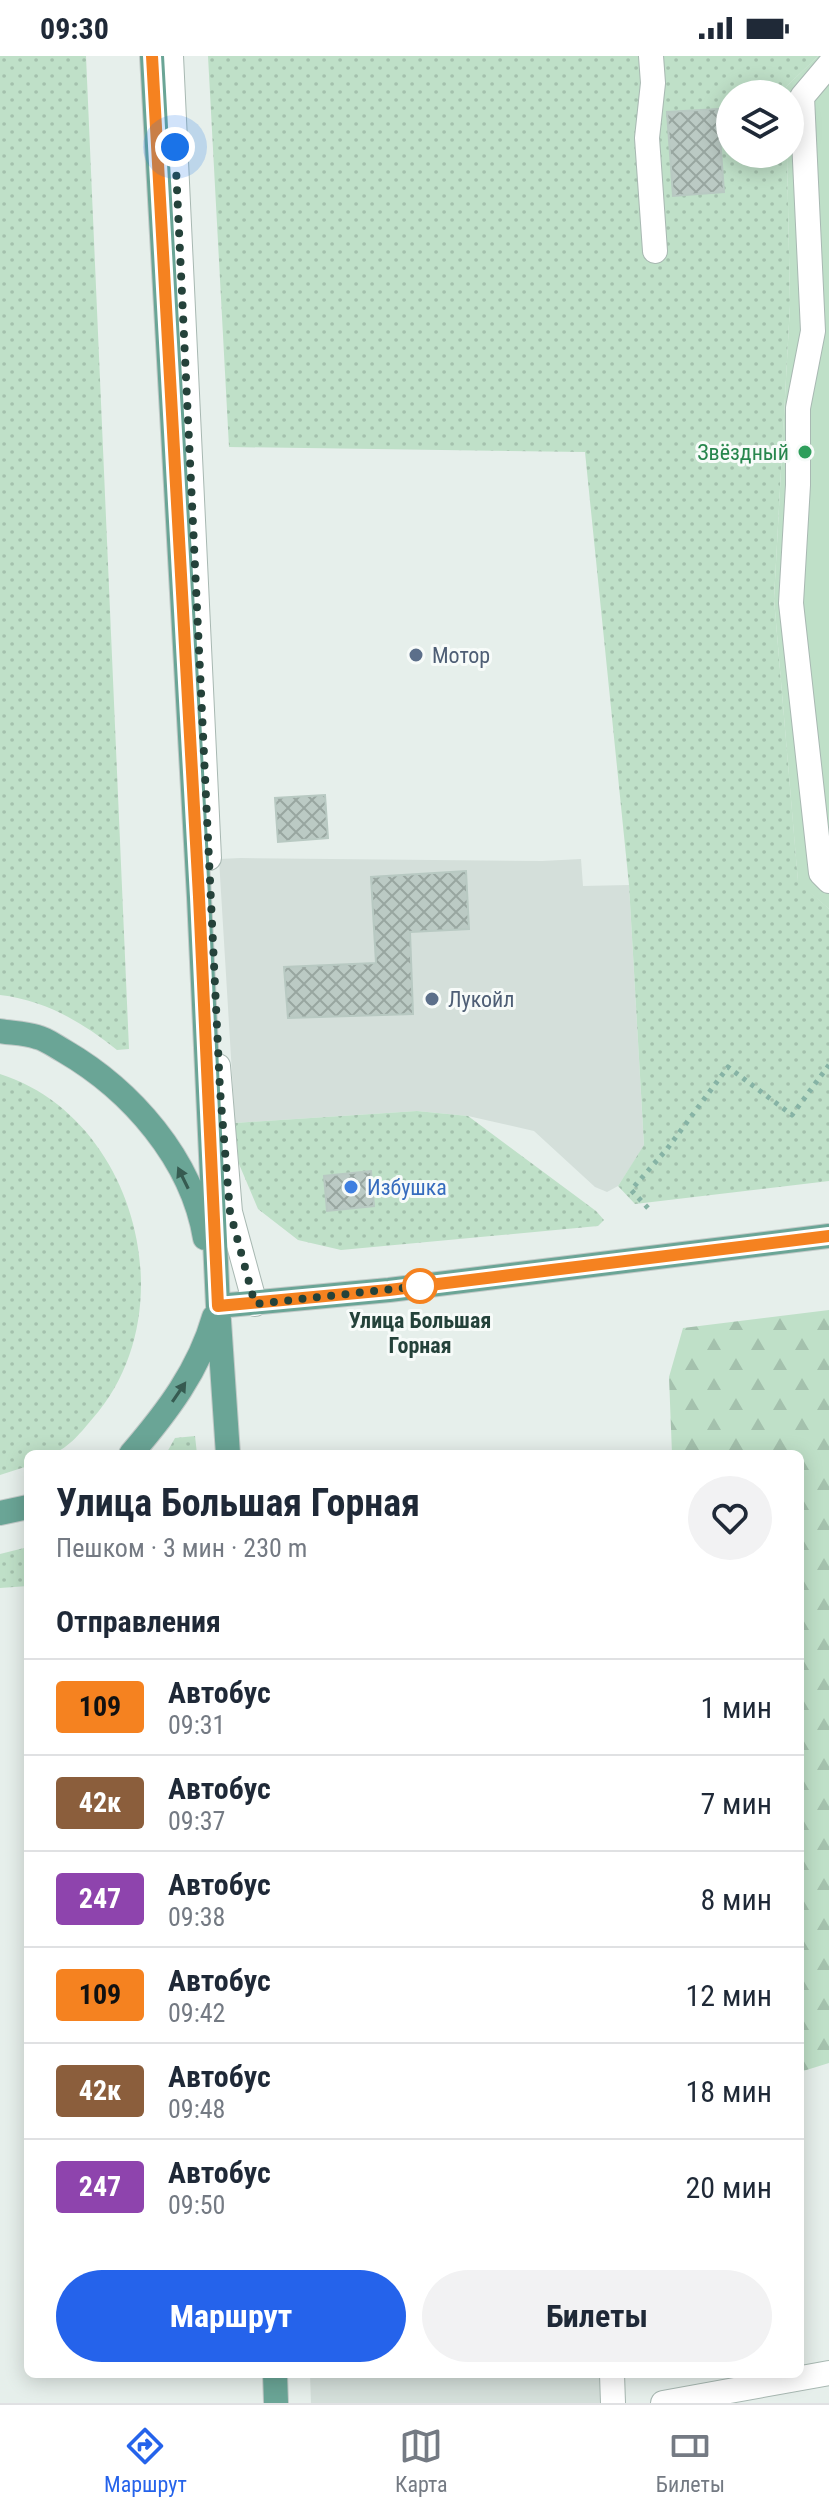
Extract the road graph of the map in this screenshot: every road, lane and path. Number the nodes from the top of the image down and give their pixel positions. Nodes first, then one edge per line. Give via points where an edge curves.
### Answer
1 (152, 56) edge
2 (171, 56) edge
3 (651, 56) edge
4 (829, 65) edge
5 (655, 251) dead end
6 (829, 881) edge
7 (0, 1031) edge
8 (829, 1065) edge
9 (648, 1208) dead end
10 (829, 1236) edge
11 (255, 1304) junction
12 (218, 1306) junction
13 (134, 1450) edge
14 (228, 1450) edge
15 (24, 1508) edge
16 (0, 1513) edge
17 (829, 2373) edge
18 (275, 2378) edge
19 (612, 2378) edge
20 (801, 2378) edge
21 (804, 2378) edge
22 (276, 2403) edge
23 (613, 2403) edge
24 (663, 2403) edge

1 - 12 main road
2 - 11 street via 220,1090 230,1212
3 - 5 street via 647,138
4 - 6 street via 802,97 813,331 798,408 791,603 821,873
12 -> 7 main road via 202,1222 162,1140 94,1069 39,1037
8 - 9 path via 792,1115 728,1067 631,1190
10 - 11 main road
11 - 12 main road
13 -> 12 main road via 196,1366
12 - 14 main road
15 - 16 main road
17 - 21 street
18 - 22 main road
19 - 23 street
20 - 24 street

